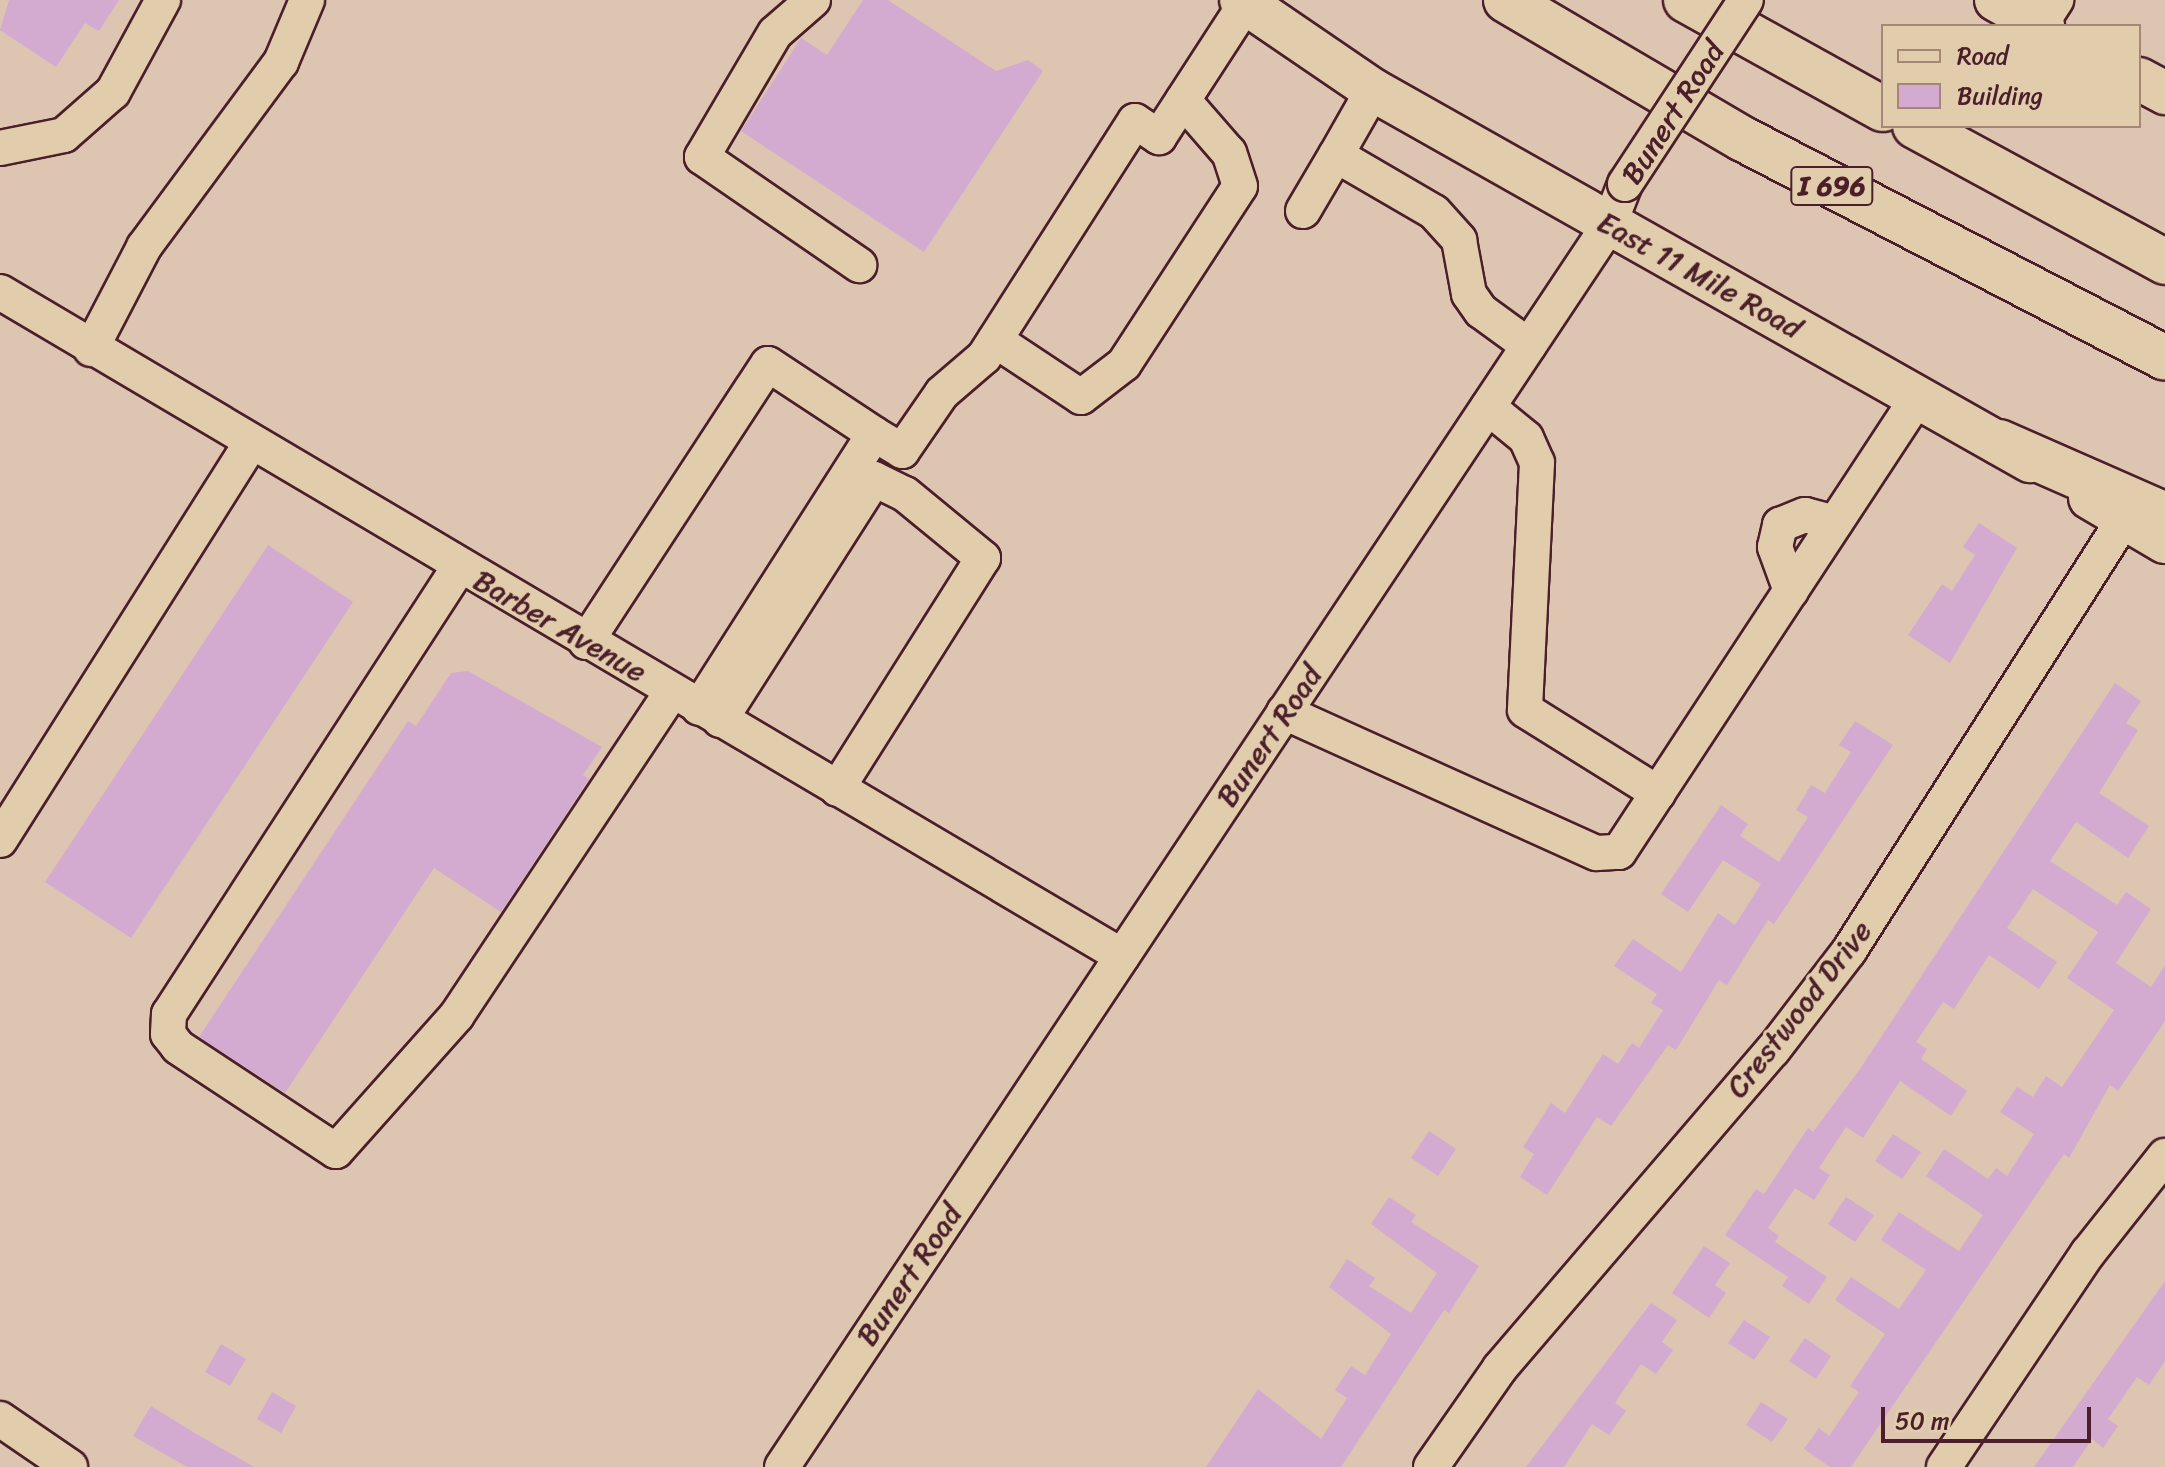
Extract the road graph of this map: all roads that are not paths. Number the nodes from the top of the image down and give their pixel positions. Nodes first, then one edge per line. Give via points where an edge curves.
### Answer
1 (163, 0) edge
2 (307, 0) edge
3 (813, 0) edge
4 (1506, 0) edge
5 (1686, 0) edge
6 (1746, 0) edge
7 (1996, 0) edge
8 (1244, 2) edge
9 (2046, 17) edge
10 (2141, 80) edge
11 (1373, 90) junction
12 (2165, 93) edge
13 (1183, 100) junction
14 (1881, 108) edge
15 (1919, 128) edge
16 (0, 148) edge
17 (1336, 155) junction
18 (1303, 211) dead end
19 (1609, 225) junction
20 (2165, 262) edge
21 (859, 265) dead end
22 (0, 292) edge
23 (995, 340) junction
24 (1529, 346) junction
25 (91, 349) junction
26 (2165, 358) edge
27 (1918, 397) junction
28 (1488, 407) junction
29 (874, 434) junction
30 (1999, 442) joint
31 (250, 445) junction
32 (2144, 517) edge
33 (1835, 523) junction
34 (2165, 542) edge
35 (459, 567) junction
36 (1791, 591) junction
37 (586, 642) junction
38 (697, 706) junction
39 (1284, 712) junction
40 (837, 789) junction
41 (1658, 793) junction
42 (0, 840) edge
43 (1122, 956) junction
44 (2165, 1156) edge
45 (0, 1419) edge
46 (70, 1467) edge
47 (782, 1467) edge
48 (1431, 1467) edge
49 (1944, 1467) edge

1 - 16 street via 113,92 64,135
2 - 25 street via 281,62 144,247
3 - 21 street via 775,33 702,157
4 - 26 highway, I 696 via 1756,146
5 - 14 highway
6 - 19 street, Bunert Road, bridge via 1625,184
7 - 9 main road
8 - 11 main road, East 11 Mile Road
8 - 13 street
10 - 12 main road
11 - 17 street
11 - 19 main road, East 11 Mile Road
13 - 23 street via 1159,137 1135,121
13 - 23 street via 1224,146 1240,186 1124,364 1081,397
15 - 20 highway
17 - 18 street
17 - 24 street via 1434,212 1459,240 1469,294 1481,311
19 - 24 street, Bunert Road
19 - 27 main road, East 11 Mile Road
22 - 25 street, Barber Avenue
23 - 29 street via 942,393 902,451
24 - 28 street, Bunert Road
25 - 31 street, Barber Avenue
27 - 30 main road, East 11 Mile Road
27 - 33 street
28 - 39 street, Bunert Road
28 - 41 street via 1526,438 1537,463 1525,710
29 - 37 street via 768,364
29 - 38 street
30 - 32 highway
31 - 35 street, Barber Avenue
31 - 42 street
32 - 34 main road
32 - 48 street, Crestwood Drive via 1849,951 1773,1050 1518,1346
33 - 36 street
33 - 36 street via 1805,515 1780,525 1775,547
35 - 37 street, Barber Avenue
35 - 38 street via 169,1014 168,1034 178,1047 336,1151 457,1015
36 - 41 street
37 - 38 street, Barber Avenue
38 - 40 street, Barber Avenue
38 - 40 street via 874,479 905,494 983,558
39 - 41 street via 1597,853 1619,852
39 - 43 street, Bunert Road
40 - 43 street, Barber Avenue
43 - 47 street, Bunert Road
44 - 49 street via 2088,1253
45 - 46 street

